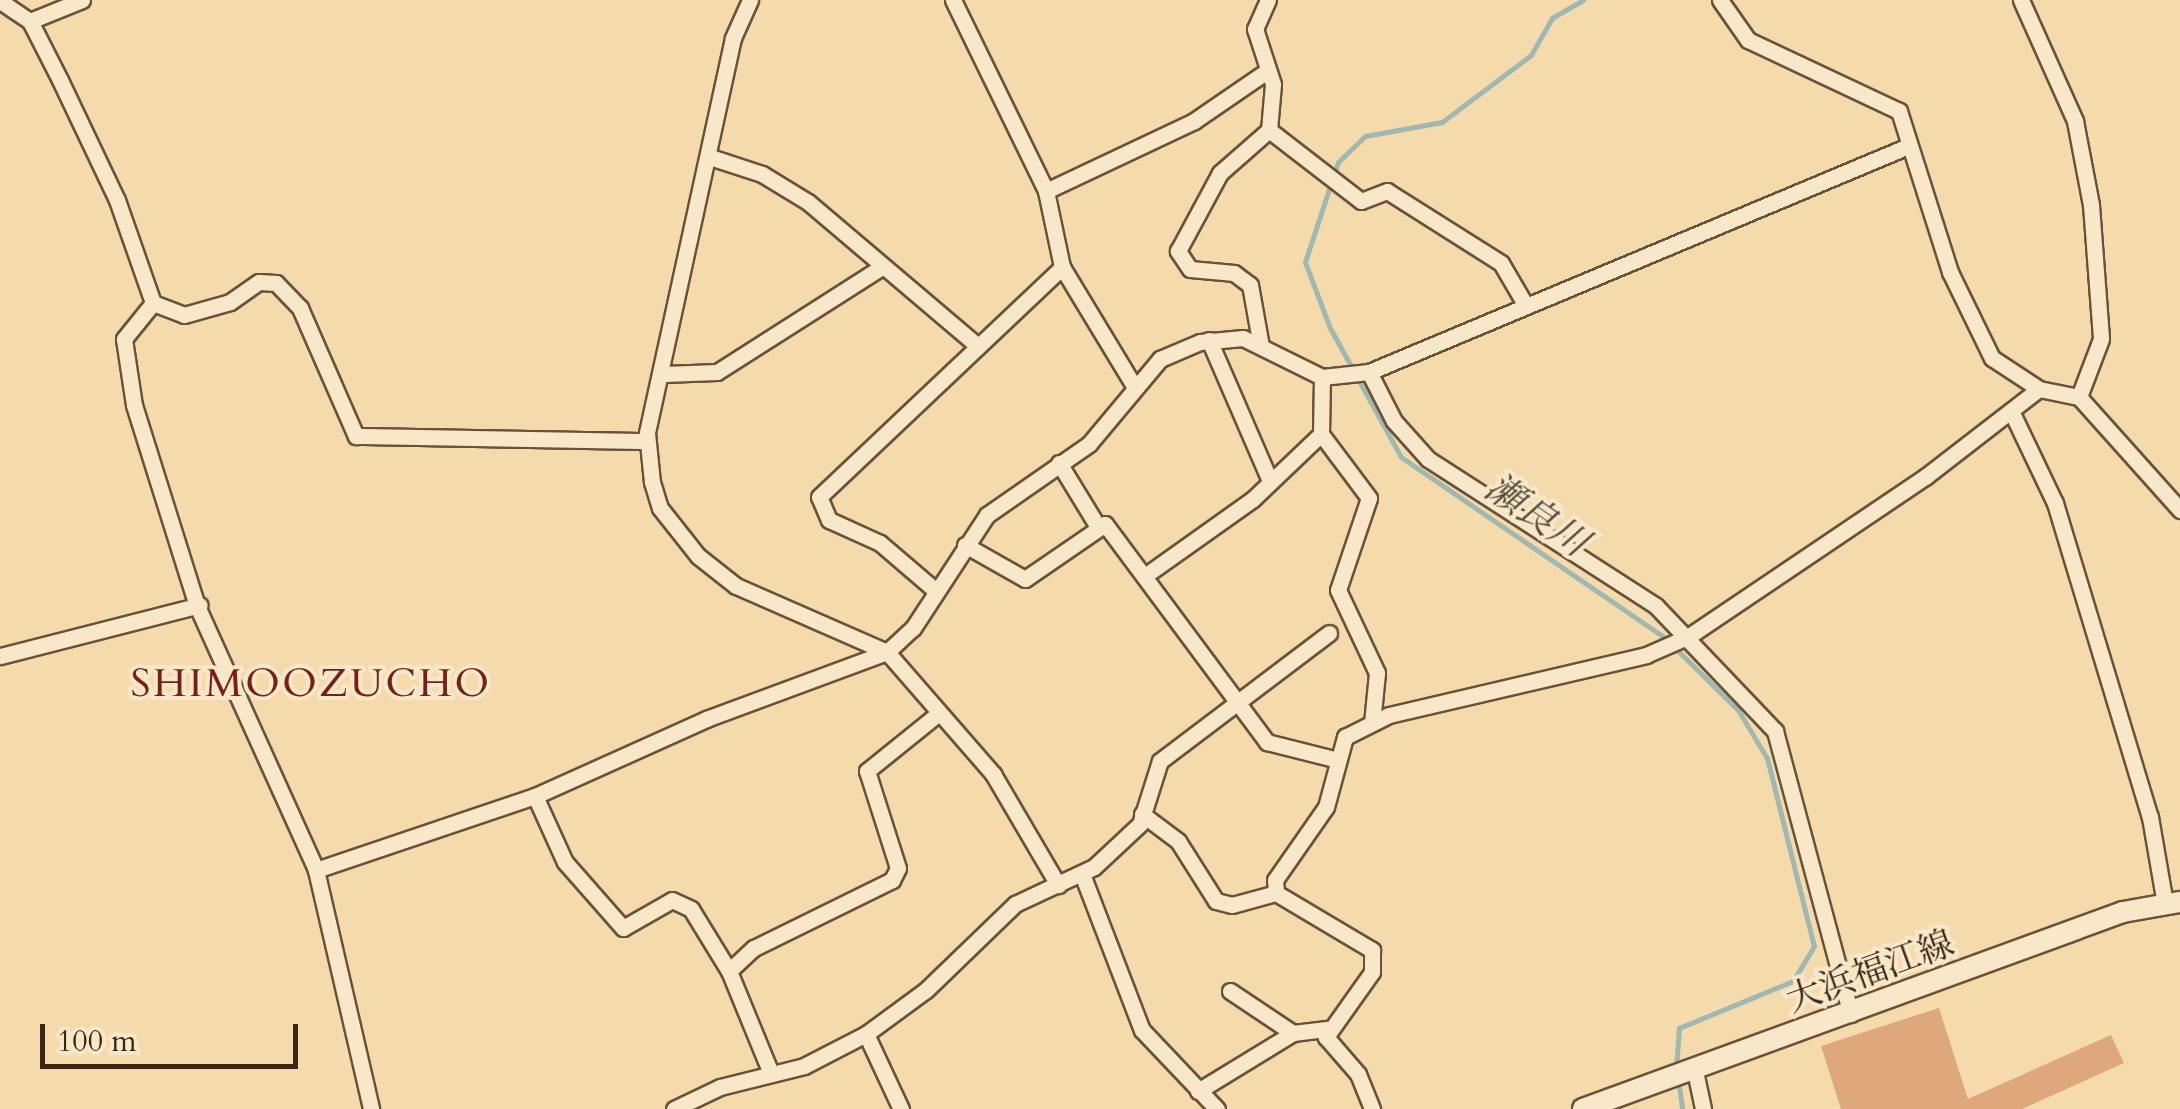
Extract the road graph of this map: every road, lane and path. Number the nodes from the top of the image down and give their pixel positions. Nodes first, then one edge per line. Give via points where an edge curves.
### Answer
1 (82, 0) edge
2 (750, 0) edge
3 (952, 0) edge
4 (1268, 0) edge
5 (1720, 0) edge
6 (2021, 0) edge
7 (0, 2) edge
8 (30, 22) junction
9 (1268, 71) junction
10 (1269, 130) junction
11 (1906, 147) junction
12 (713, 158) junction
13 (1046, 191) junction
14 (882, 267) junction
15 (1062, 267) junction
16 (153, 303) junction
17 (1525, 304) junction
18 (1208, 340) junction
19 (974, 343) junction
20 (1261, 346) junction
21 (1369, 372) junction
22 (664, 374) junction
23 (1322, 377) junction
24 (1134, 386) junction
25 (2039, 389) junction
26 (2079, 397) junction
27 (2013, 415) junction
28 (1321, 434) junction
29 (647, 441) junction
30 (1059, 464) junction
31 (1270, 481) junction
32 (2180, 510) edge
33 (1098, 526) junction
34 (965, 545) junction
35 (1146, 575) junction
36 (936, 591) junction
37 (198, 606) junction
38 (1329, 633) dead end
39 (1689, 636) junction
40 (887, 652) junction
41 (0, 656) edge
42 (1238, 706) junction
43 (939, 714) junction
44 (1372, 724) junction
45 (1334, 758) junction
46 (535, 796) junction
47 (1142, 814) junction
48 (316, 870) junction
49 (1082, 874) junction
50 (1058, 885) junction
51 (1276, 893) junction
52 (2172, 903) edge
53 (729, 971) junction
54 (1230, 990) dead end
55 (1851, 1014) junction
56 (1327, 1029) junction
57 (1293, 1033) junction
58 (866, 1034) junction
59 (770, 1071) junction
60 (1695, 1071) junction
61 (1198, 1091) junction
62 (366, 1107) edge
63 (674, 1109) edge
64 (901, 1109) edge
65 (1216, 1109) edge
66 (1372, 1109) edge
67 (1583, 1109) edge
68 (1703, 1109) edge

1 - 8 street
2 - 12 street via 734,38
3 - 13 street
4 - 9 street via 1256,29
5 - 11 street via 1748,40 1899,111
6 - 26 street via 2075,122 2091,205 2101,338
7 - 8 street
8 - 16 street via 117,200
9 - 10 street
9 - 13 street via 1194,122
10 - 17 street via 1361,201 1387,191 1501,264
10 - 20 street via 1220,173 1178,251 1190,269 1234,273 1250,285
11 - 17 street
11 - 25 street via 1950,272 1992,358
12 - 14 street via 762,174 808,202
12 - 22 street
13 - 15 street
14 - 19 street
14 - 22 street via 718,372
15 - 19 street
15 - 24 street
16 - 29 street via 184,315 230,302 259,282 276,283 300,308 356,436
16 - 37 street via 124,339 134,405
17 - 21 street
18 - 20 street via 1243,338
18 - 24 street via 1160,360
18 - 31 street
19 - 36 street via 818,498 829,520 880,543
20 - 23 street
21 - 23 street
21 - 39 street via 1394,421 1428,458
22 - 29 street
23 - 28 street
24 - 30 street via 1088,444
25 - 26 street
25 - 27 street
26 - 32 street
27 - 39 street
27 - 52 street via 2056,503
28 - 31 street
28 - 44 street via 1369,498 1338,590 1377,673
29 - 40 street via 660,508 698,556 736,586
30 - 33 street
30 - 34 street via 987,515
31 - 35 street
33 - 34 street via 1025,578
33 - 35 street via 1112,530
34 - 36 street
35 - 42 street
36 - 40 street
37 - 41 street
37 - 48 street
38 - 42 street
39 - 44 street via 1646,656
39 - 55 street via 1775,730
40 - 43 street
40 - 46 street via 706,719
42 - 45 street via 1267,742
42 - 47 street via 1160,761
43 - 50 street via 993,774
43 - 53 street via 867,771 898,868 892,880 754,948
44 - 45 street via 1345,737
45 - 51 street via 1326,807 1275,880
46 - 48 street
46 - 53 street via 565,862 622,928 672,900 683,903
47 - 49 street
47 - 51 street via 1178,840 1216,900 1232,905
48 - 62 street
49 - 50 street
49 - 61 street via 1142,1030
50 - 58 street via 1015,904 926,990
51 - 56 street via 1372,950 1372,972
52 - 55 main road, 大浜福江線 via 2123,912
53 - 59 street
54 - 57 street
55 - 60 main road, 大浜福江線
56 - 57 street
56 - 66 street
57 - 61 street
58 - 59 street via 804,1066
58 - 64 street
59 - 63 street
60 - 67 main road, 大浜福江線
60 - 68 street
61 - 65 street

